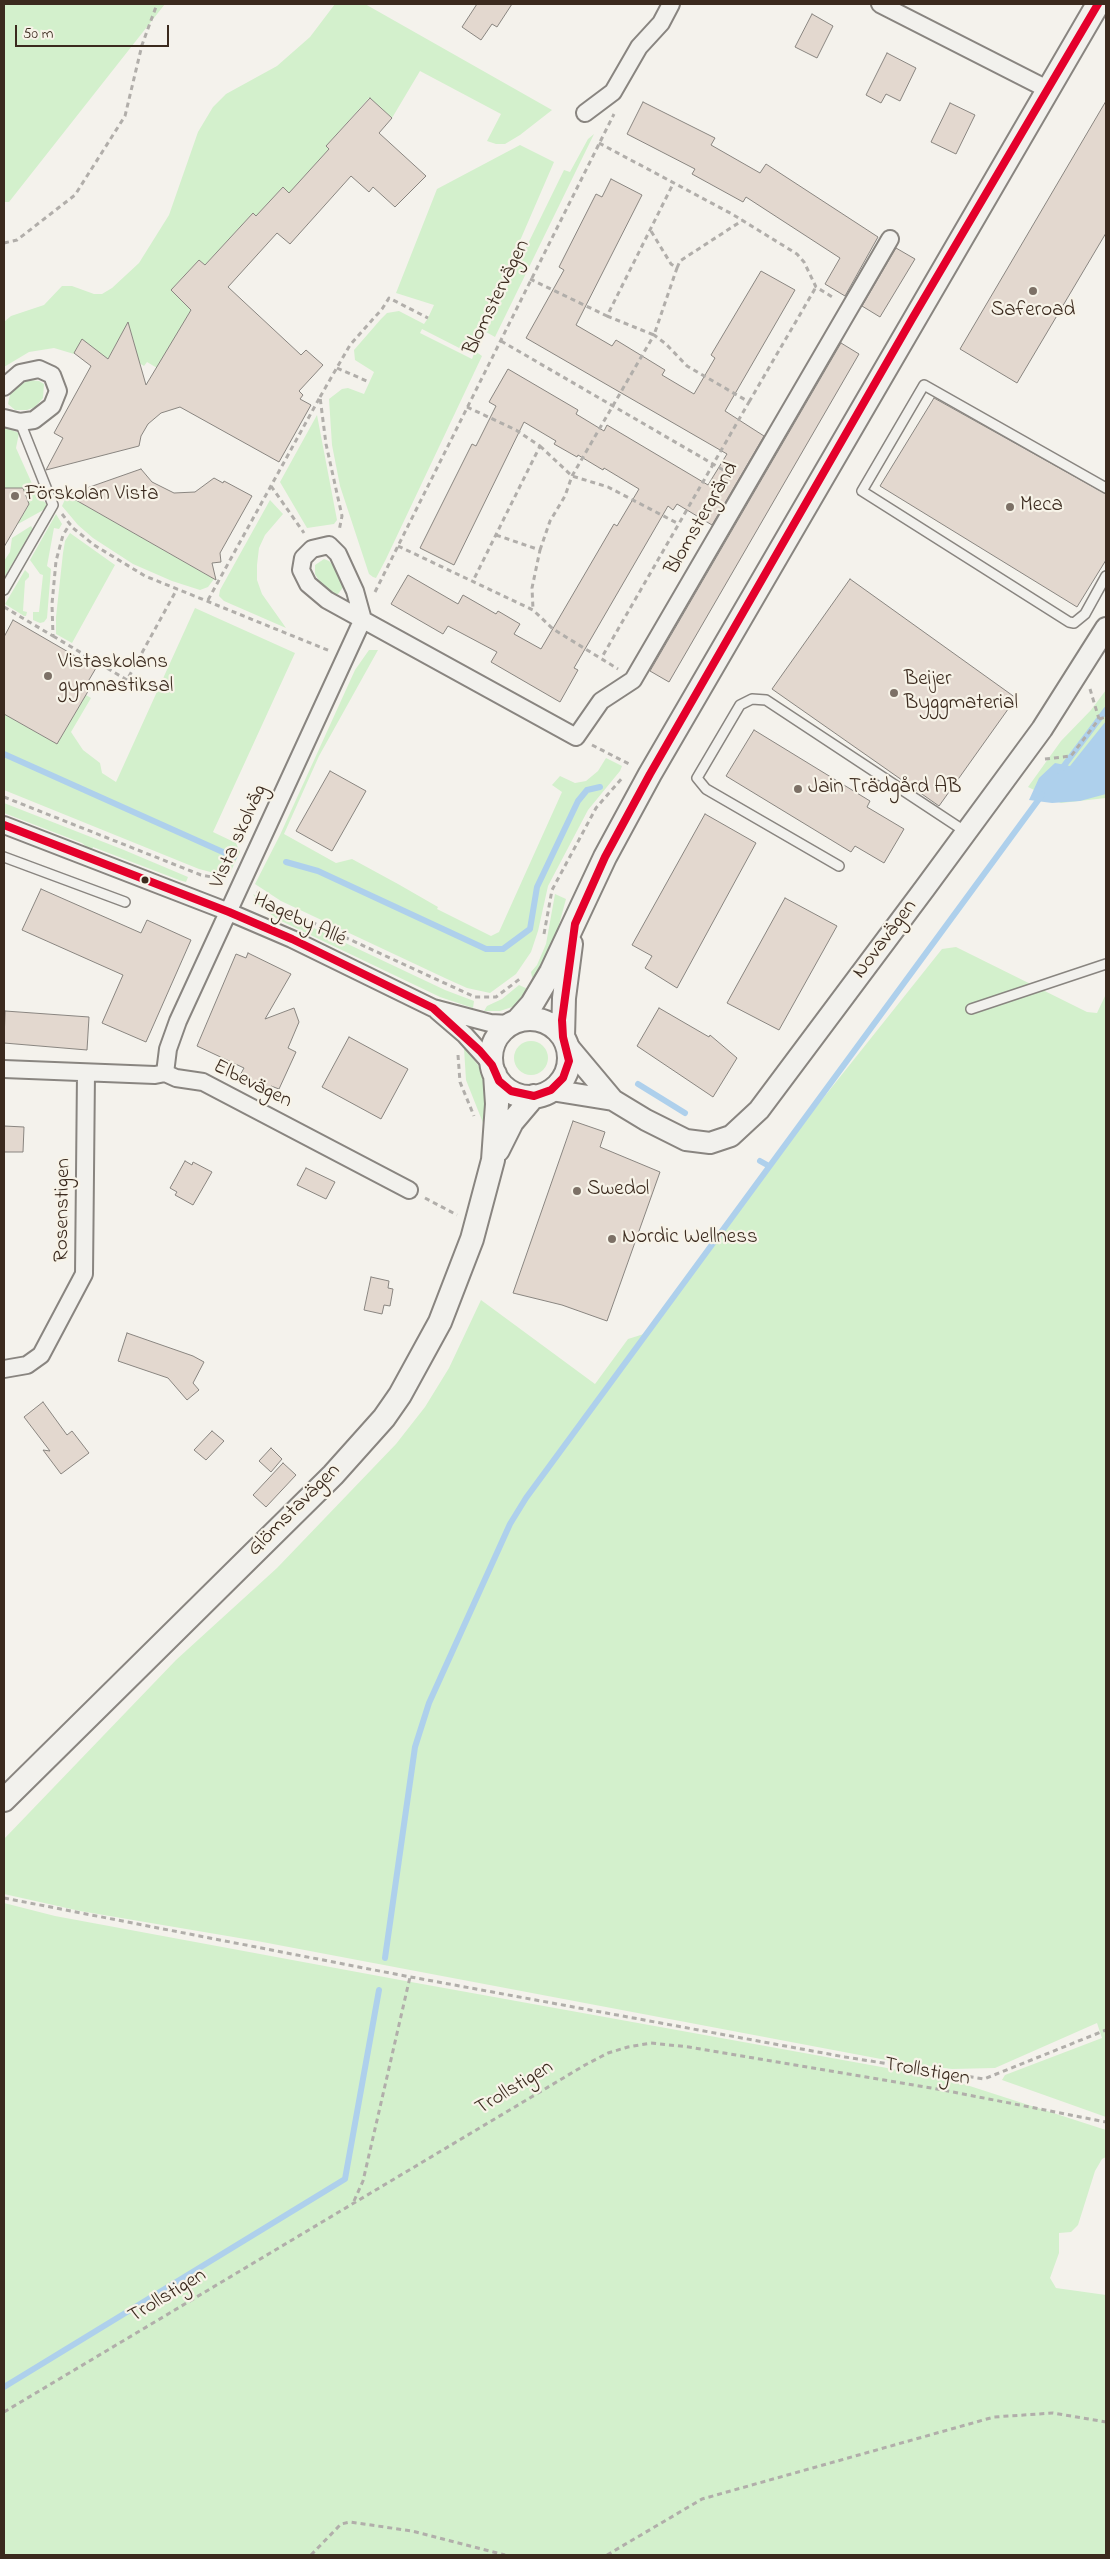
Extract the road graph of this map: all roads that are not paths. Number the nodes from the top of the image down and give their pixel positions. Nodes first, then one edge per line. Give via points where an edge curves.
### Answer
1 (671, 4) edge
2 (880, 4) edge
3 (1098, 4) edge
4 (1047, 89) junction
5 (586, 113) dead end
6 (890, 239) dead end
7 (4, 387) edge
8 (4, 418) edge
9 (20, 422) junction
10 (1106, 488) edge
11 (1106, 576) edge
12 (4, 590) edge
13 (362, 620) junction
14 (1106, 628) edge
15 (4, 826) edge
16 (966, 833) junction
17 (4, 857) edge
18 (839, 866) dead end
19 (126, 902) dead end
20 (229, 912) junction
21 (575, 924) junction
22 (1106, 964) edge
23 (433, 1008) junction
24 (971, 1009) dead end
25 (514, 1023) junction
26 (565, 1041) junction
27 (4, 1069) edge
28 (494, 1070) junction
29 (86, 1073) junction
30 (165, 1073) junction
31 (543, 1093) junction
32 (612, 1100) junction
33 (493, 1160) junction
34 (409, 1190) road end
35 (4, 1369) edge
36 (4, 1800) edge

1 - 5 street via 613,92
2 - 4 street
3 - 4 main road, Glömstavägen
4 - 21 main road, Glömstavägen via 650,774 605,857
6 - 13 street, Blomstergränd via 633,680 602,701 576,737
7 - 9 street via 12,378 30,370 46,371 56,379 58,391 52,406 34,420
8 - 9 street
9 - 12 lane via 53,505
10 - 11 lane via 924,385 862,491 1069,622 1074,623 1084,614
13 - 13 street via 308,584 301,570 303,558 312,549 322,545 334,548 344,562
13 - 20 street, Vista skolväg
14 - 16 street, Novavägen via 1042,729
15 - 20 street, Hageby Allé
16 - 18 lane via 766,700 752,699 740,705 697,778 706,789
16 - 32 street, Novavägen via 759,1110 732,1136 710,1143 686,1140
17 - 19 lane
20 - 23 street, Hageby Allé
20 - 30 street, Vista skolväg via 178,1021 168,1049
21 - 25 main road, Glömstavägen via 542,988
21 - 26 main road, Glömstavägen via 564,998
22 - 24 lane
23 - 25 street, Hageby Allé
23 - 28 street, Hageby Allé via 465,1035
25 - 26 main road via 539,1020 553,1026
25 - 28 main road, Glömstavägen via 499,1034 495,1042
26 - 31 main road, Glömstavägen via 569,1061 567,1070 563,1078
26 - 32 street, Novavägen
27 - 29 street, Elbevägen
28 - 31 main road via 511,1091
28 - 33 main road, Glömstavägen via 497,1104
29 - 30 street, Elbevägen
29 - 35 street, Rosenstigen via 84,1274 41,1355 27,1365
30 - 34 street, Elbevägen via 203,1082
31 - 32 street, Novavägen
31 - 33 main road, Glömstavägen via 512,1122
33 - 36 main road, Glömstavägen via 472,1239 440,1322 414,1374 384,1418 333,1475

